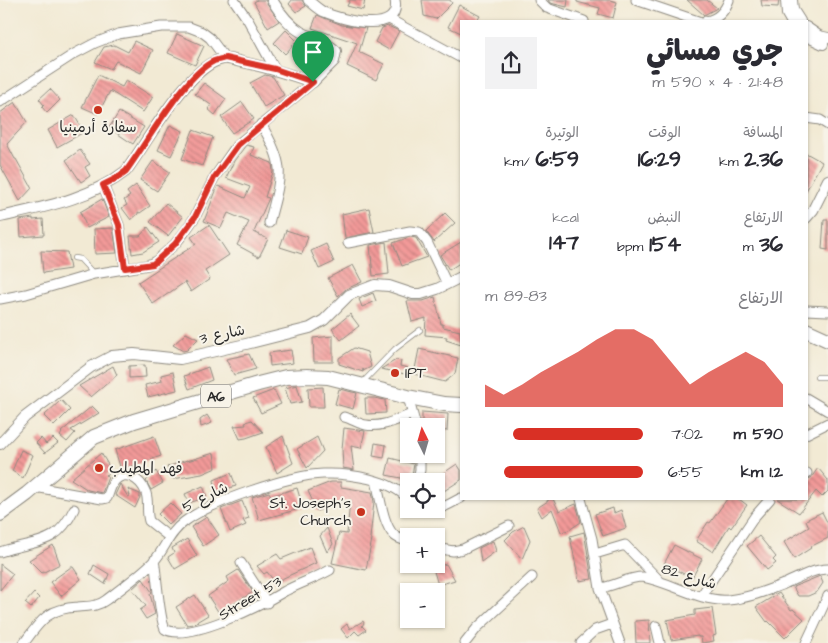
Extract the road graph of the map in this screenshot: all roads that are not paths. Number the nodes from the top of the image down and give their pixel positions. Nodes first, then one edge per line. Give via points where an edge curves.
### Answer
1 (234, 0) edge
2 (272, 0) edge
3 (308, 0) edge
4 (395, 0) edge
5 (539, 0) edge
6 (636, 0) edge
7 (729, 0) edge
8 (786, 0) edge
9 (792, 0) edge
10 (389, 19) junction
11 (581, 20) edge
12 (695, 20) edge
13 (709, 20) edge
14 (790, 20) edge
15 (799, 20) edge
16 (808, 28) edge
17 (808, 37) edge
18 (828, 38) edge
19 (828, 46) edge
20 (460, 57) edge
21 (225, 58) junction
22 (275, 69) junction
23 (313, 82) junction
24 (0, 102) edge
25 (808, 118) edge
26 (261, 124) junction
27 (828, 125) edge
28 (828, 180) edge
29 (103, 185) junction
30 (808, 216) edge
31 (0, 217) edge
32 (269, 223) dead end
33 (348, 242) dead end
34 (74, 258) dead end
35 (125, 268) junction
36 (94, 274) junction
37 (460, 278) edge
38 (447, 284) junction
39 (0, 299) edge
40 (808, 310) edge
41 (828, 311) edge
42 (420, 330) dead end
43 (809, 335) edge
44 (828, 340) edge
45 (817, 377) dead end
46 (828, 378) edge
47 (360, 385) junction
48 (408, 397) junction
49 (808, 399) edge
50 (460, 405) edge
51 (828, 411) edge
52 (412, 414) junction
53 (344, 418) dead end
54 (413, 418) edge
55 (828, 423) edge
56 (808, 433) edge
57 (0, 444) edge
58 (376, 481) junction
59 (35, 487) junction
60 (400, 493) edge
61 (460, 498) edge
62 (580, 500) edge
63 (769, 500) edge
64 (445, 506) edge
65 (74, 509) dead end
66 (0, 514) edge
67 (509, 526) dead end
68 (169, 537) junction
69 (400, 538) edge
70 (445, 550) edge
71 (0, 552) edge
72 (594, 554) junction
73 (154, 560) junction
74 (241, 563) dead end
75 (330, 570) dead end
76 (828, 570) edge
77 (532, 577) dead end
78 (661, 582) junction
79 (600, 588) junction
80 (701, 596) junction
81 (828, 596) edge
82 (267, 604) junction
83 (612, 624) junction
84 (656, 626) dead end
85 (218, 633) dead end
86 (184, 641) dead end
87 (24, 643) edge
88 (465, 643) edge
89 (581, 643) edge
90 (620, 643) edge
91 (660, 643) edge
92 (806, 643) edge

1 - 22 street
2 - 23 street via 287,22 336,51 334,61
3 - 10 street via 324,12 346,20 380,22
4 - 10 street via 396,10
5 - 11 street via 547,8
6 - 12 street
7 - 13 street via 722,14
8 - 14 street
9 - 15 street via 793,10
10 - 20 street
16 - 18 street
17 - 19 street
21 - 22 street
21 - 24 street via 210,38 189,27 161,27 118,34 74,54
21 - 29 street via 214,61 191,81 126,171
22 - 23 street
23 - 26 street
25 - 27 street
26 - 32 street via 275,149 280,173
26 - 35 street via 238,145 214,178 195,217 175,244 153,264
28 - 30 street
29 - 31 street via 62,203
29 - 35 street via 119,225
33 - 38 street via 419,232
34 - 36 lane
35 - 36 street
36 - 39 street
37 - 38 street, شارع 3
38 - 57 street, شارع 3 via 428,293 412,294 375,285 349,295 324,320 305,330 180,359 134,354 112,356 91,367 25,417
40 - 41 street
42 - 47 lane via 395,349
43 - 44 highway
45 - 46 lane
47 - 48 highway, A6
47 - 59 highway, A6 via 328,377 286,377 134,421 94,437
48 - 50 highway, A6
48 - 52 street
49 - 51 street
52 - 53 street via 375,426
52 - 54 street
55 - 56 street
58 - 60 street, شارع 5
58 - 68 street, شارع 5 via 333,474 289,481 203,511 184,522
58 - 69 street via 390,531
59 - 66 highway, A6
59 - 68 street via 102,499 107,498 118,478 133,476 147,495 149,521
61 - 64 street
62 - 72 street
63 - 80 street via 754,516
65 - 71 street via 67,523 53,536
67 - 70 street via 463,550
68 - 73 street, شارع 5
72 - 78 street via 625,545
72 - 79 street
73 - 86 street via 164,628 173,637
73 - 87 street, شارع 5 via 101,603 89,607 64,607 49,614
74 - 82 street
75 - 82 street, Street 53
76 - 80 street, شارع 82 via 816,570 781,586 747,596 727,600
77 - 88 street via 476,628
78 - 79 street, شارع 82 via 640,577
78 - 80 street, شارع 82
79 - 83 street
81 - 92 street
82 - 85 street, Street 53
83 - 89 street via 595,630
83 - 90 street
84 - 91 street

